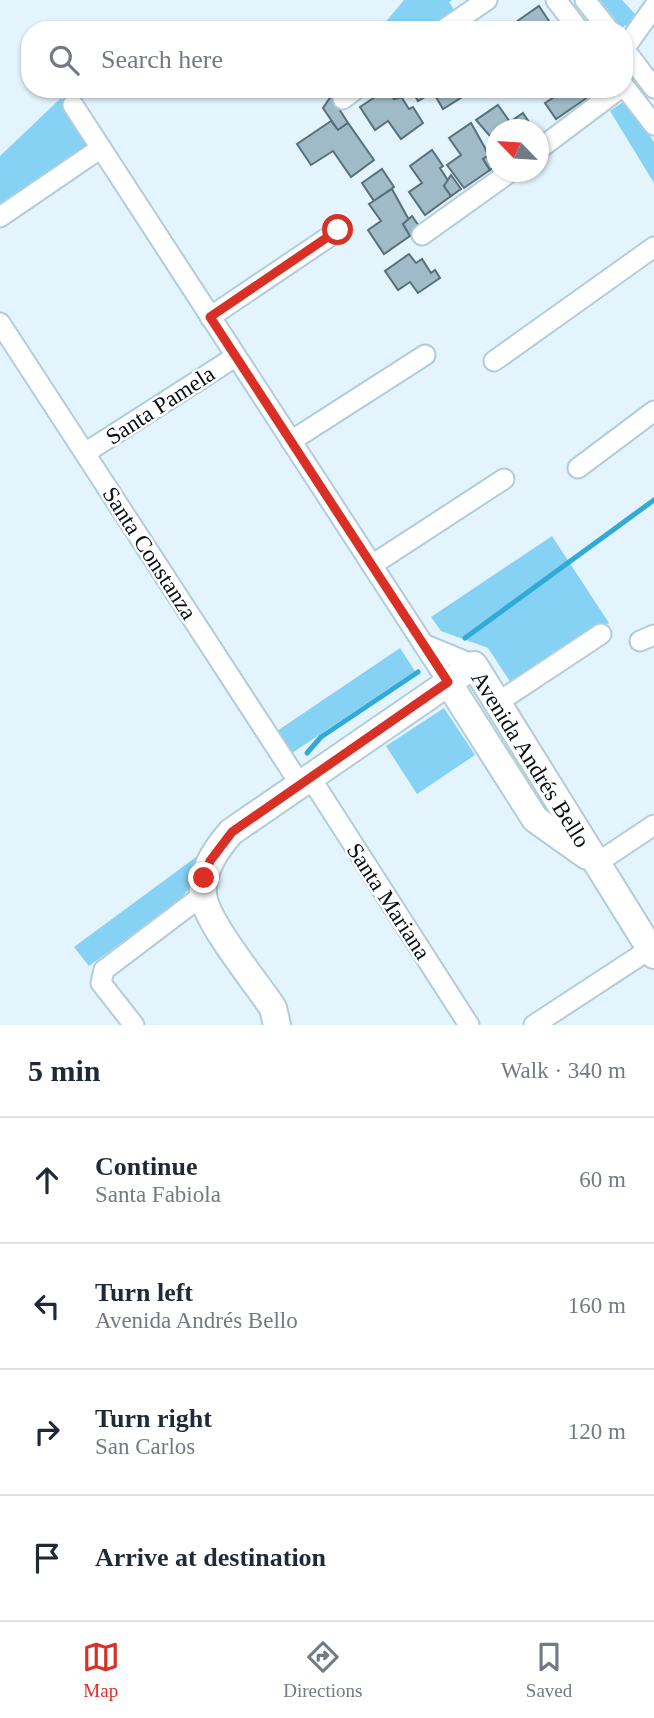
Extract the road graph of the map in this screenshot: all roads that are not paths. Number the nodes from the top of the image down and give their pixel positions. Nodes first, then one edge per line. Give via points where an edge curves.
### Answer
1 (487, 0) edge
2 (556, 0) edge
3 (585, 0) edge
4 (654, 7) edge
5 (456, 21) edge
6 (572, 21) edge
7 (602, 21) edge
8 (633, 36) edge
9 (633, 61) edge
10 (641, 72) junction
11 (633, 79) edge
12 (654, 88) edge
13 (608, 98) edge
14 (633, 98) edge
15 (73, 105) dead end
16 (654, 125) edge
17 (549, 142) edge
18 (101, 148) junction
19 (496, 182) edge
20 (0, 217) edge
21 (338, 230) dead end
22 (422, 235) dead end
23 (654, 247) edge
24 (210, 317) junction
25 (0, 323) edge
26 (425, 355) dead end
27 (236, 356) junction
28 (495, 361) dead end
29 (654, 411) edge
30 (291, 441) junction
31 (85, 453) junction
32 (578, 468) dead end
33 (504, 479) dead end
34 (372, 565) junction
35 (601, 634) dead end
36 (423, 644) junction
37 (474, 665) junction
38 (448, 682) junction
39 (497, 703) junction
40 (305, 781) junction
41 (654, 825) edge
42 (597, 863) junction
43 (203, 894) junction
44 (652, 952) edge
45 (134, 1025) edge
46 (277, 1025) edge
47 (468, 1025) edge
48 (534, 1025) edge

1 - 5 street
2 - 6 street
3 - 7 street
4 - 8 street
9 - 10 street
10 - 11 street
10 - 12 street
13 - 17 street
14 - 16 street
15 - 18 street, Avenida Andrés Bello
18 - 20 street
18 - 24 street, Avenida Andrés Bello
19 - 22 street
21 - 24 street
23 - 28 street
24 - 27 street, Avenida Andrés Bello
25 - 31 street, Santa Constanza
26 - 30 street
27 - 30 street, Avenida Andrés Bello
27 - 31 street, Santa Pamela
29 - 32 street
30 - 34 street, Avenida Andrés Bello
31 - 40 street, Santa Constanza
33 - 34 street
34 - 36 street, Avenida Andrés Bello
35 - 39 street
36 - 37 street, Avenida Andrés Bello
36 - 38 street, Avenida Andrés Bello
37 - 38 street
37 - 39 street, Avenida Andrés Bello
38 - 40 street
38 - 42 street, Avenida Andrés Bello via 535,819
39 - 42 street, Avenida Andrés Bello
40 - 43 street via 222,842 210,861
40 - 47 street, Santa Mariana
41 - 42 street
42 - 44 street, Avenida Andrés Bello
43 - 45 street via 104,970 101,983
43 - 46 street via 210,916 273,1008
44 - 48 street

